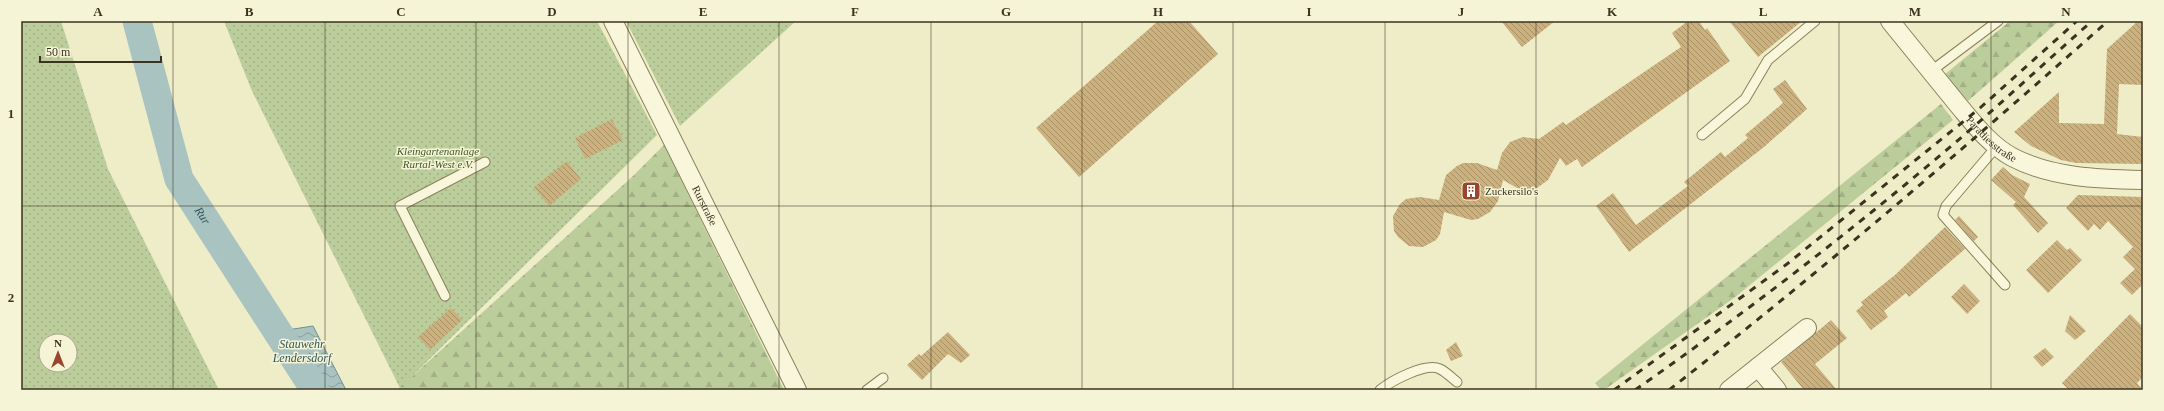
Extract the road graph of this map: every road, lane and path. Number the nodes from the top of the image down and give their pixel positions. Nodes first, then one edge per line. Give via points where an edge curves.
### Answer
1 (613, 21) edge
2 (1815, 21) edge
3 (1890, 21) edge
4 (1998, 21) edge
5 (1930, 72) junction
6 (1702, 135) dead end
7 (1997, 146) junction
8 (485, 162) dead end
9 (2140, 180) edge
10 (2004, 285) dead end
11 (445, 296) dead end
12 (1807, 328) dead end
13 (1758, 367) junction
14 (883, 378) dead end
15 (1457, 382) dead end
16 (797, 390) edge
17 (868, 390) edge
18 (1380, 390) edge
19 (1730, 390) edge
20 (1777, 390) edge

1 - 16 street, Rurstraße
2 - 6 lane via 1768,60 1745,99
3 - 5 street, Paradiesstraße
4 - 5 lane
5 - 7 street, Paradiesstraße via 1988,140
7 - 9 street, Paradiesstraße via 2030,164 2065,175
7 - 10 lane via 1946,206 1943,215
8 - 11 lane via 400,206
12 - 13 street
13 - 19 street
13 - 20 street
14 - 17 lane
15 - 18 lane via 1439,368 1426,368 1408,374

